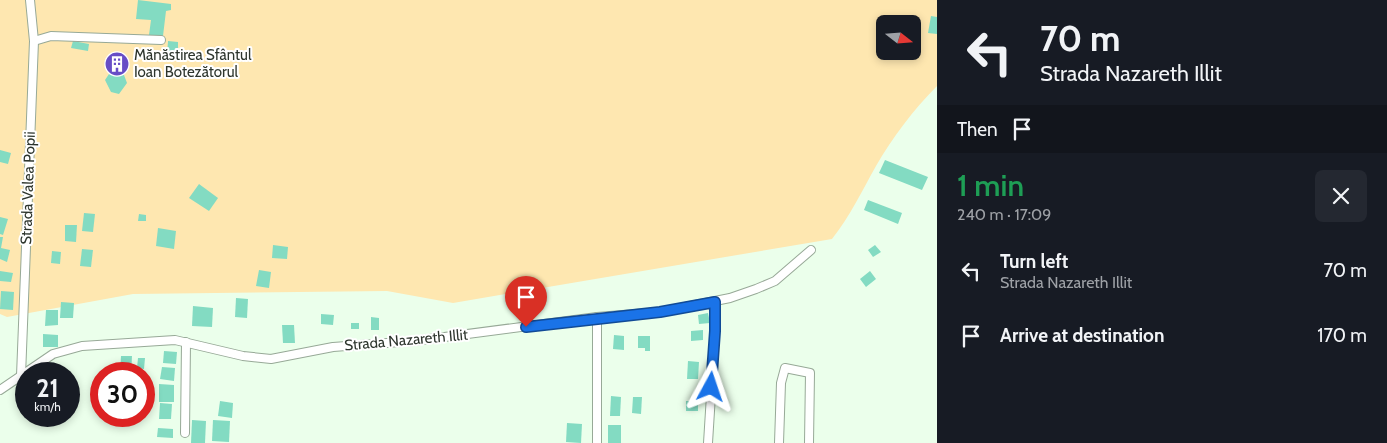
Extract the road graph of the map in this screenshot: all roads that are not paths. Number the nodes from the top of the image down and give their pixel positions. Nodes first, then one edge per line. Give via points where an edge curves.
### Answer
1 (30, 0) edge
2 (162, 40) dead end
3 (34, 42) junction
4 (811, 250) dead end
5 (715, 302) junction
6 (597, 317) junction
7 (186, 342) junction
8 (22, 362) edge
9 (41, 362) edge
10 (15, 380) edge
11 (0, 390) edge
12 (185, 433) dead end
13 (597, 443) edge
14 (708, 443) edge
15 (779, 443) edge
16 (809, 443) edge

1 - 3 street, Strada Valea Popii
2 - 3 street via 51,36
3 - 8 street, Strada Valea Popii
4 - 5 street, Strada Nazareth Illit via 775,281
5 - 6 street, Strada Nazareth Illit via 660,312
5 - 14 street
6 - 7 street, Strada Nazareth Illit via 414,341 333,347 271,359 243,356
6 - 13 street
7 - 9 street, Strada Nazareth Illit via 152,340 82,346 53,354
7 - 12 street
10 - 11 street, Strada Nazareth Illit
15 - 16 street via 781,383 785,368 810,373

